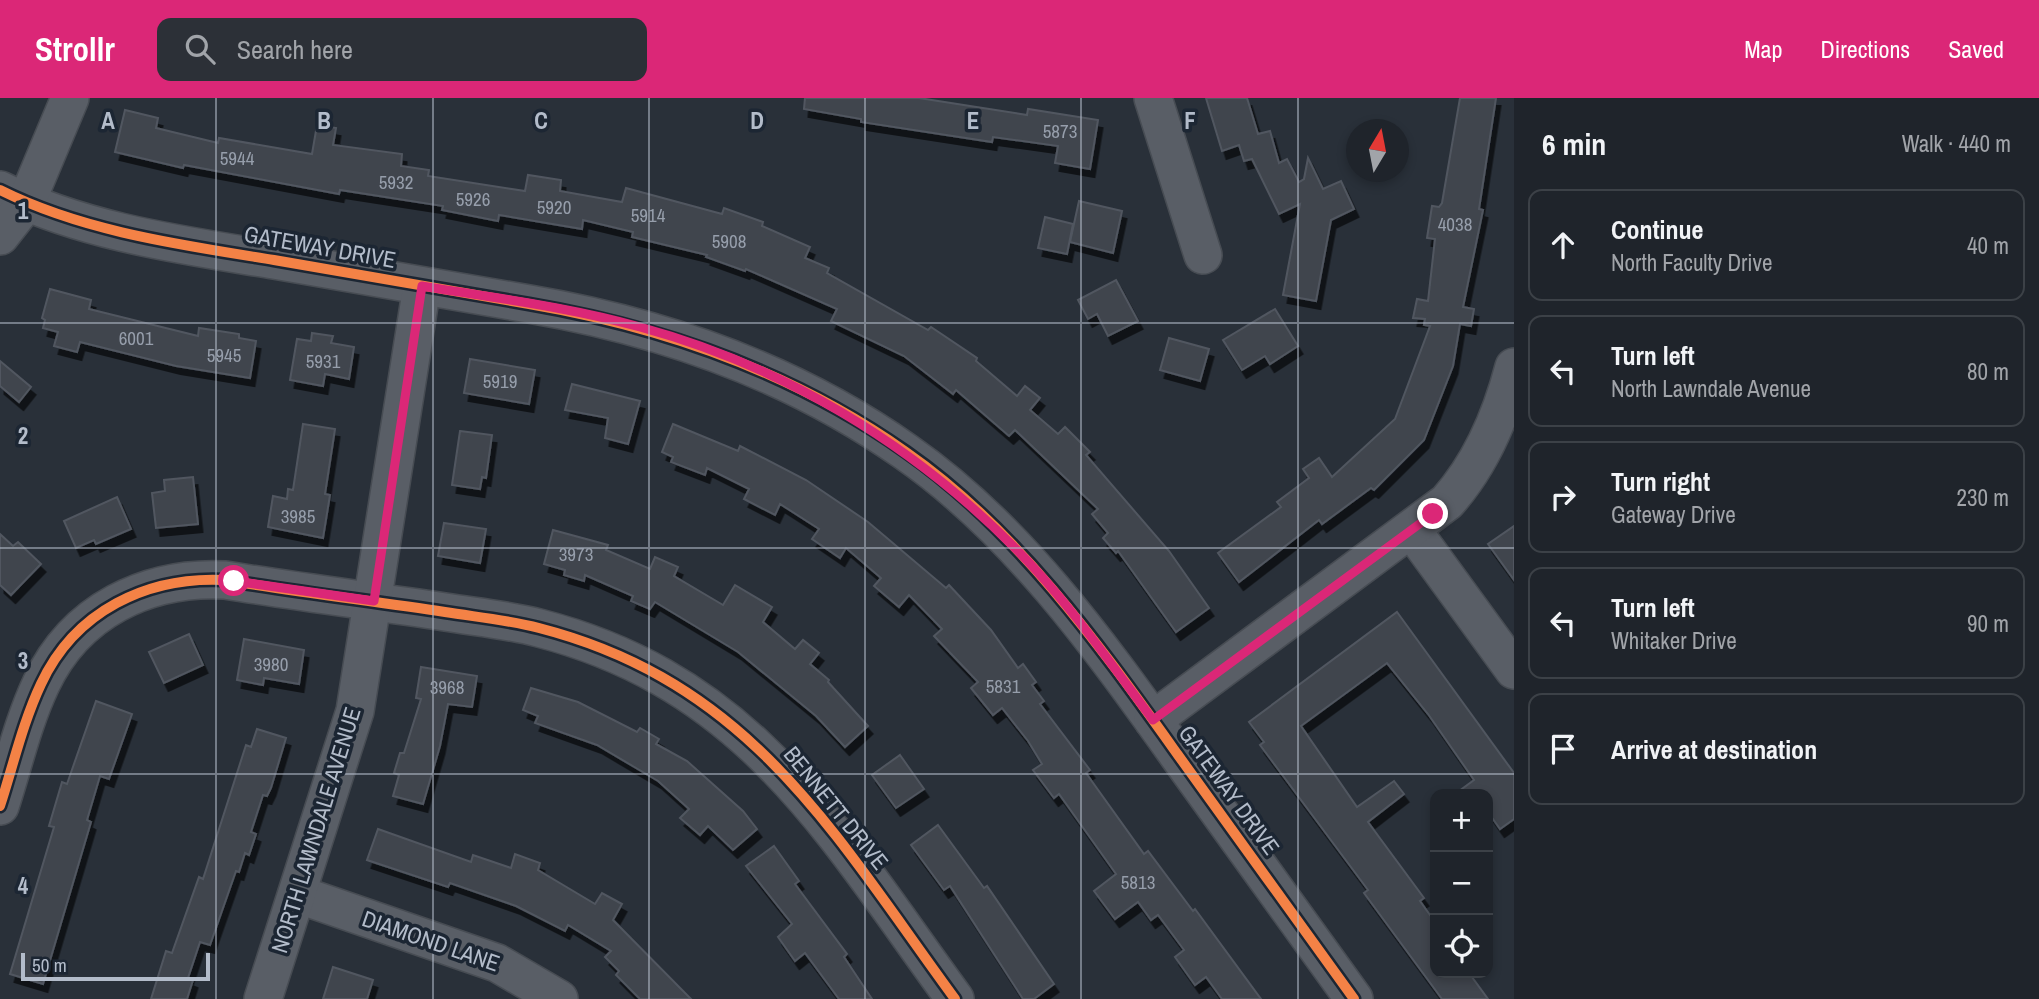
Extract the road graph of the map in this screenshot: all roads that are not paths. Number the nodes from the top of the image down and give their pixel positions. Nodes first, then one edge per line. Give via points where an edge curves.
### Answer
1 (70, 98) edge
2 (1153, 98) edge
3 (13, 197) edge
4 (0, 236) edge
5 (1203, 255) dead end
6 (422, 286) junction
7 (1514, 367) edge
8 (1412, 530) junction
9 (374, 601) junction
10 (1514, 670) edge
11 (1153, 720) junction
12 (0, 806) edge
13 (297, 894) junction
14 (263, 999) edge
15 (559, 999) edge
16 (955, 999) edge
17 (1354, 999) edge

1 - 3 street
2 - 5 street
3 - 4 street
3 - 6 street, GATEWAY DRIVE via 148,238
6 - 9 street, NORTH LAWNDALE AVENUE
6 - 11 street, GATEWAY DRIVE via 642,327 768,374 862,424 938,476 1015,548
7 - 8 street via 1502,408 1479,457 1447,502
8 - 10 street
8 - 11 street
9 - 12 street, BENNETT DRIVE via 225,579 190,579 122,599 83,626 47,673
9 - 13 street, NORTH LAWNDALE AVENUE via 355,711
9 - 16 street, BENNETT DRIVE via 562,634 637,663 697,697 792,780
11 - 17 street, GATEWAY DRIVE
13 - 14 street, NORTH LAWNDALE AVENUE
13 - 15 street, DIAMOND LANE via 496,963

